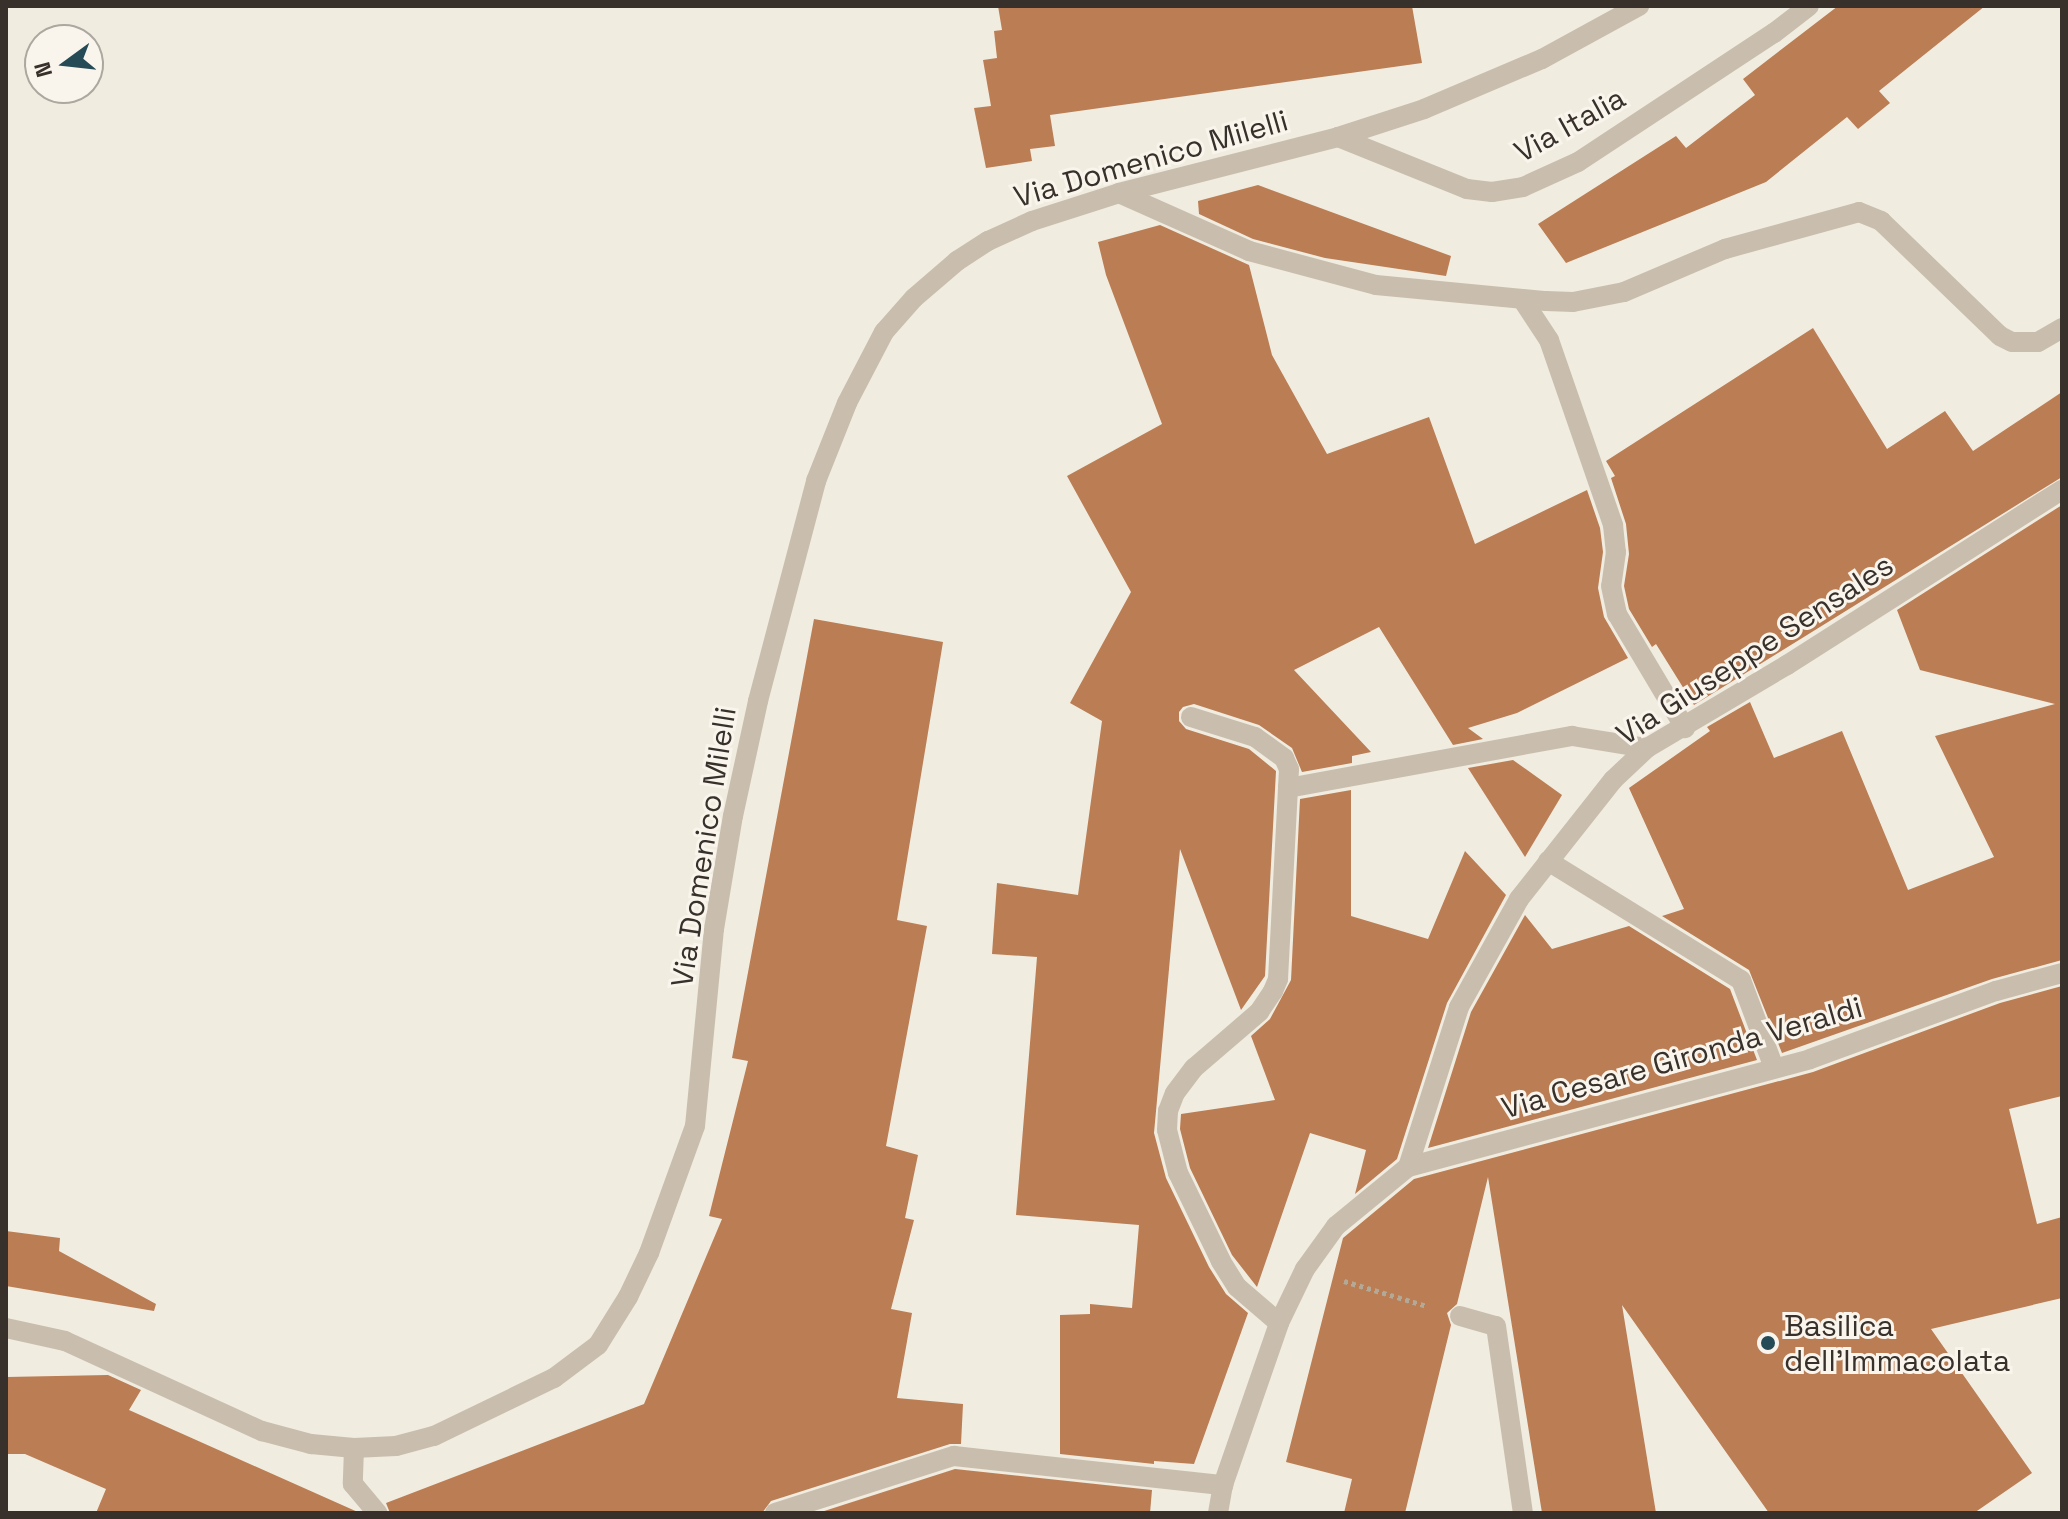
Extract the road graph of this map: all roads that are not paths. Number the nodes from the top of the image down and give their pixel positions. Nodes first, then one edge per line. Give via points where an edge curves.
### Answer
1 (1639, 6) edge
2 (1809, 6) edge
3 (1338, 137) junction
4 (1119, 193) junction
5 (1522, 299) junction
6 (2062, 328) edge
7 (2062, 490) edge
8 (1191, 717) dead end
9 (1685, 728) junction
10 (1647, 748) junction
11 (1288, 788) junction
12 (1548, 861) junction
13 (2062, 973) edge
14 (1774, 1068) junction
15 (1408, 1167) junction
16 (1460, 1316) road end
17 (1279, 1323) junction
18 (6, 1328) edge
19 (354, 1448) junction
20 (1223, 1485) junction
21 (377, 1513) edge
22 (775, 1513) edge
23 (1218, 1513) edge
24 (1523, 1513) edge

1 - 3 street, Via Domenico Milelli via 1504,77
2 - 3 street, Via Italia via 1578,162 1523,187 1467,189
3 - 4 street, Via Domenico Milelli
4 - 5 street via 1249,251 1376,285
4 - 19 street, Via Domenico Milelli via 1032,221 957,261 884,332 847,403 816,481 733,816 714,929 695,1126 628,1297 598,1345 554,1378 434,1436 396,1446
5 - 6 street via 1573,302 1624,292 1725,249 1859,212 1881,221 2000,336 2012,342 2038,342
5 - 9 street via 1549,340 1613,525 1611,586 1617,614
7 - 9 street, Via Giuseppe Sensales
8 - 11 street via 1255,737 1284,758
9 - 10 street, Via Giuseppe Sensales
10 - 11 street via 1572,736
10 - 12 street, Via Giuseppe Sensales via 1613,780
11 - 17 street via 1278,979 1259,1012 1194,1068 1175,1093 1167,1130 1178,1173 1221,1261 1237,1287
12 - 14 street via 1741,980
12 - 15 street, Via Giuseppe Sensales via 1519,899 1459,1007
13 - 14 street, Via Cesare Gironda Veraldi
14 - 15 street, Via Cesare Gironda Veraldi
15 - 17 street via 1336,1226 1305,1269
16 - 24 street via 1496,1326
17 - 20 street
18 - 19 street, Via Domenico Milelli via 65,1341 262,1431
19 - 21 street via 353,1484
20 - 22 street via 954,1456
20 - 23 street

